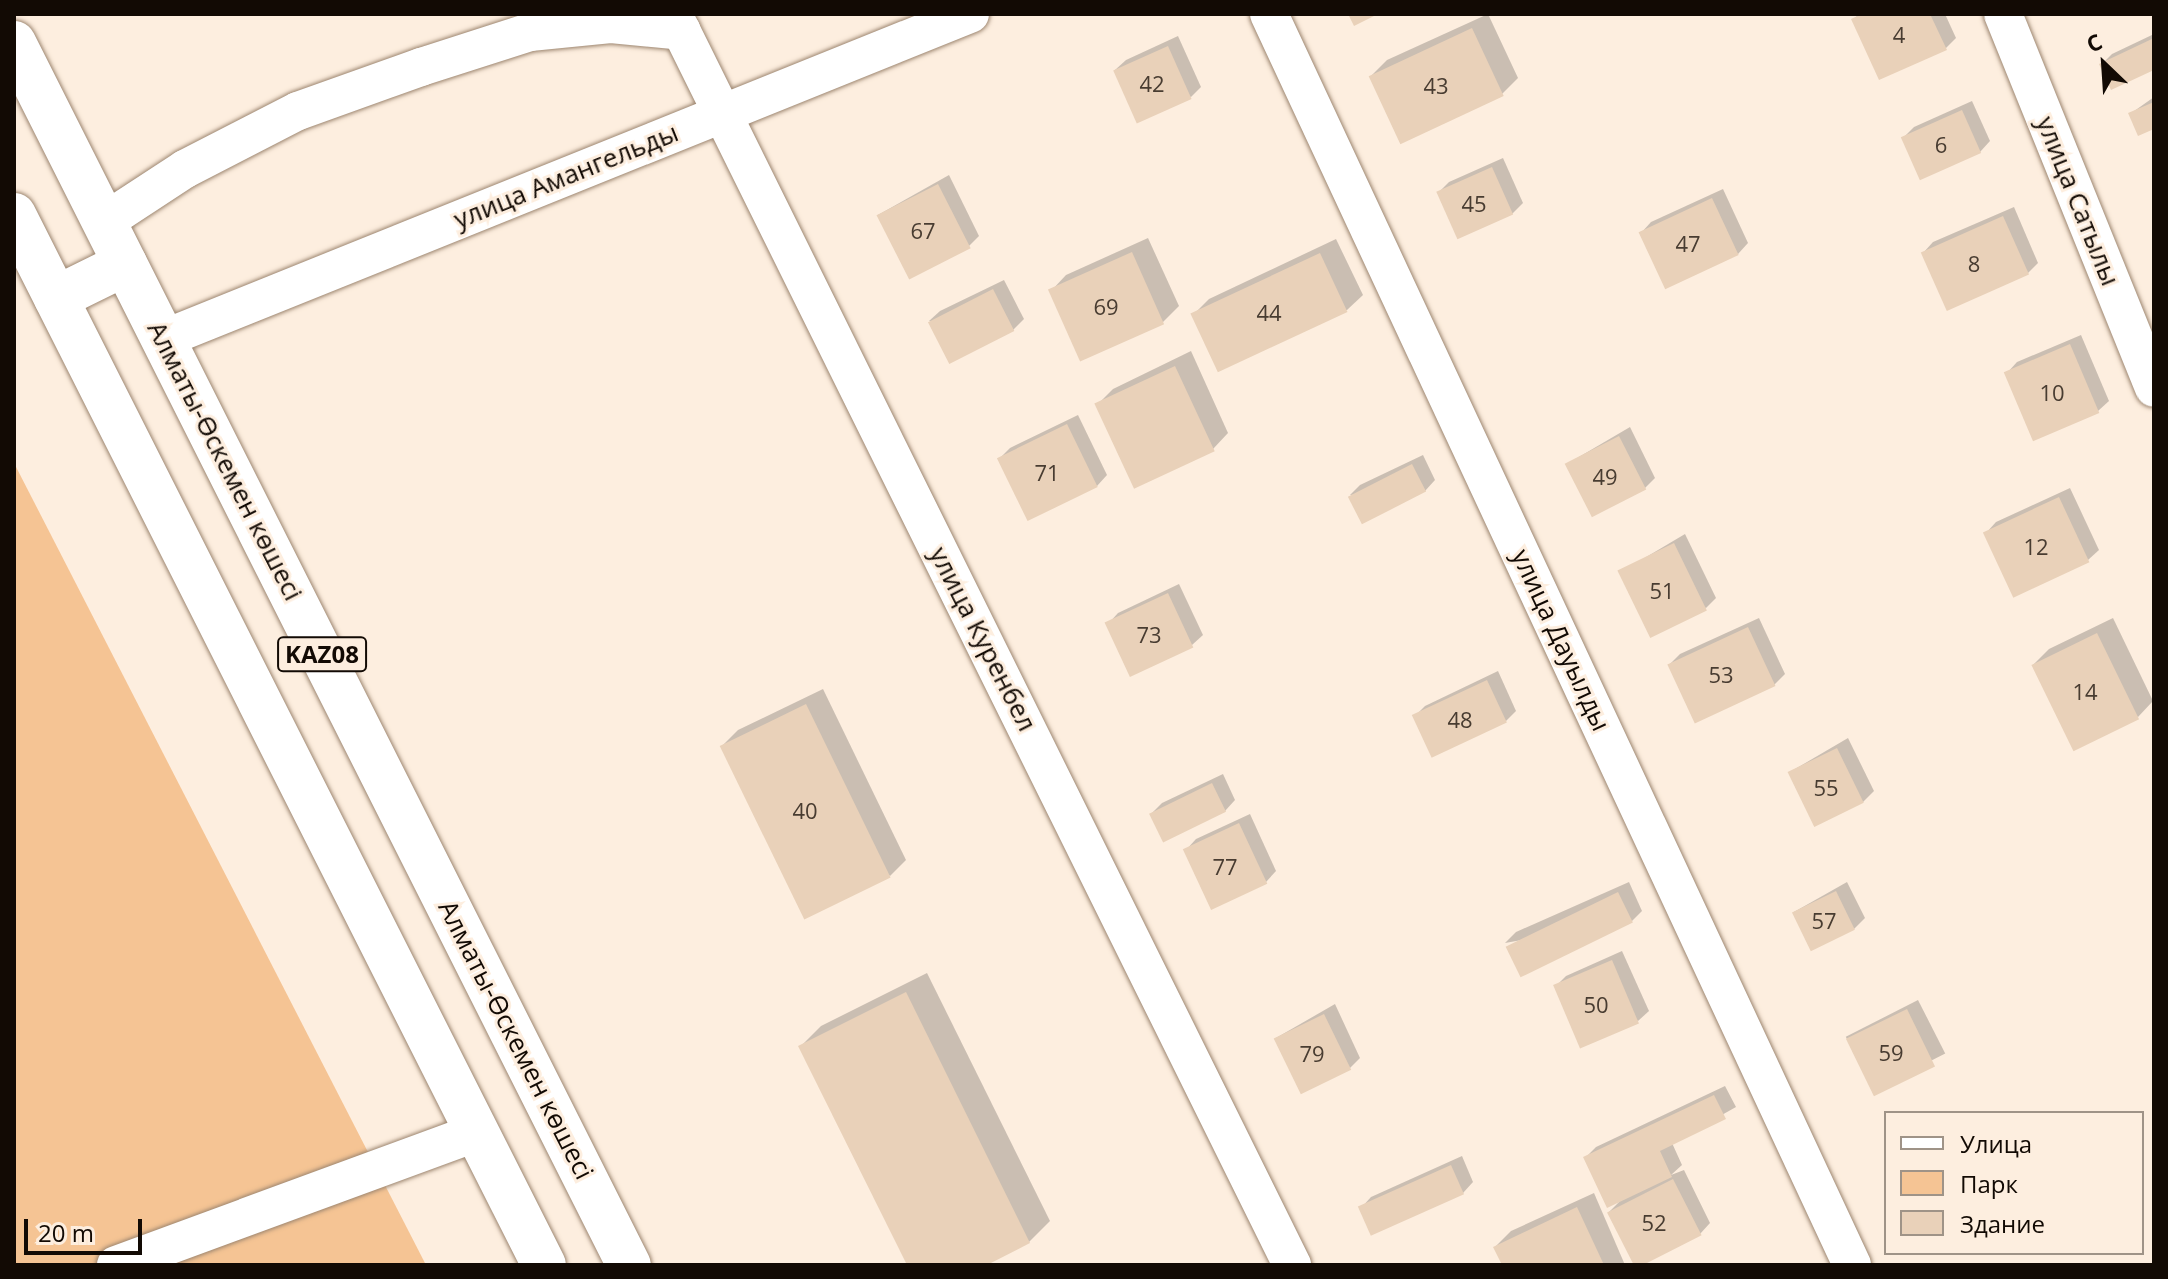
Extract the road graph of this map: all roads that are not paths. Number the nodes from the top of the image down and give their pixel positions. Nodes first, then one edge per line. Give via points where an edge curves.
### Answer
1 (970, 14) edge
2 (1269, 14) edge
3 (2003, 14) edge
4 (678, 22) edge
5 (14, 43) edge
6 (723, 113) junction
7 (14, 215) edge
8 (104, 222) junction
9 (125, 264) junction
10 (56, 298) junction
11 (163, 339) junction
12 (2154, 388) edge
13 (477, 1132) junction
14 (116, 1265) edge
15 (544, 1265) edge
16 (629, 1265) edge
17 (1292, 1265) edge
18 (1852, 1265) edge

1 - 6 street, улица Амангельды
2 - 18 street, улица Дауылды
3 - 12 street, улица Сатылы
4 - 6 street, улица Куренбел
4 - 8 street via 530,32 421,67 298,111 185,169
5 - 8 highway, Алматы-Өскемен көшесі / KAZ08
6 - 11 street, улица Амангельды
6 - 17 street, улица Куренбел
7 - 10 highway, KAZ08
8 - 9 highway, Алматы-Өскемен көшесі / KAZ08
9 - 10 highway
9 - 11 highway, Алматы-Өскемен көшесі / KAZ08
10 - 13 highway, KAZ08
11 - 16 highway, Алматы-Өскемен көшесі / KAZ08
13 - 14 street
13 - 15 highway, KAZ08

